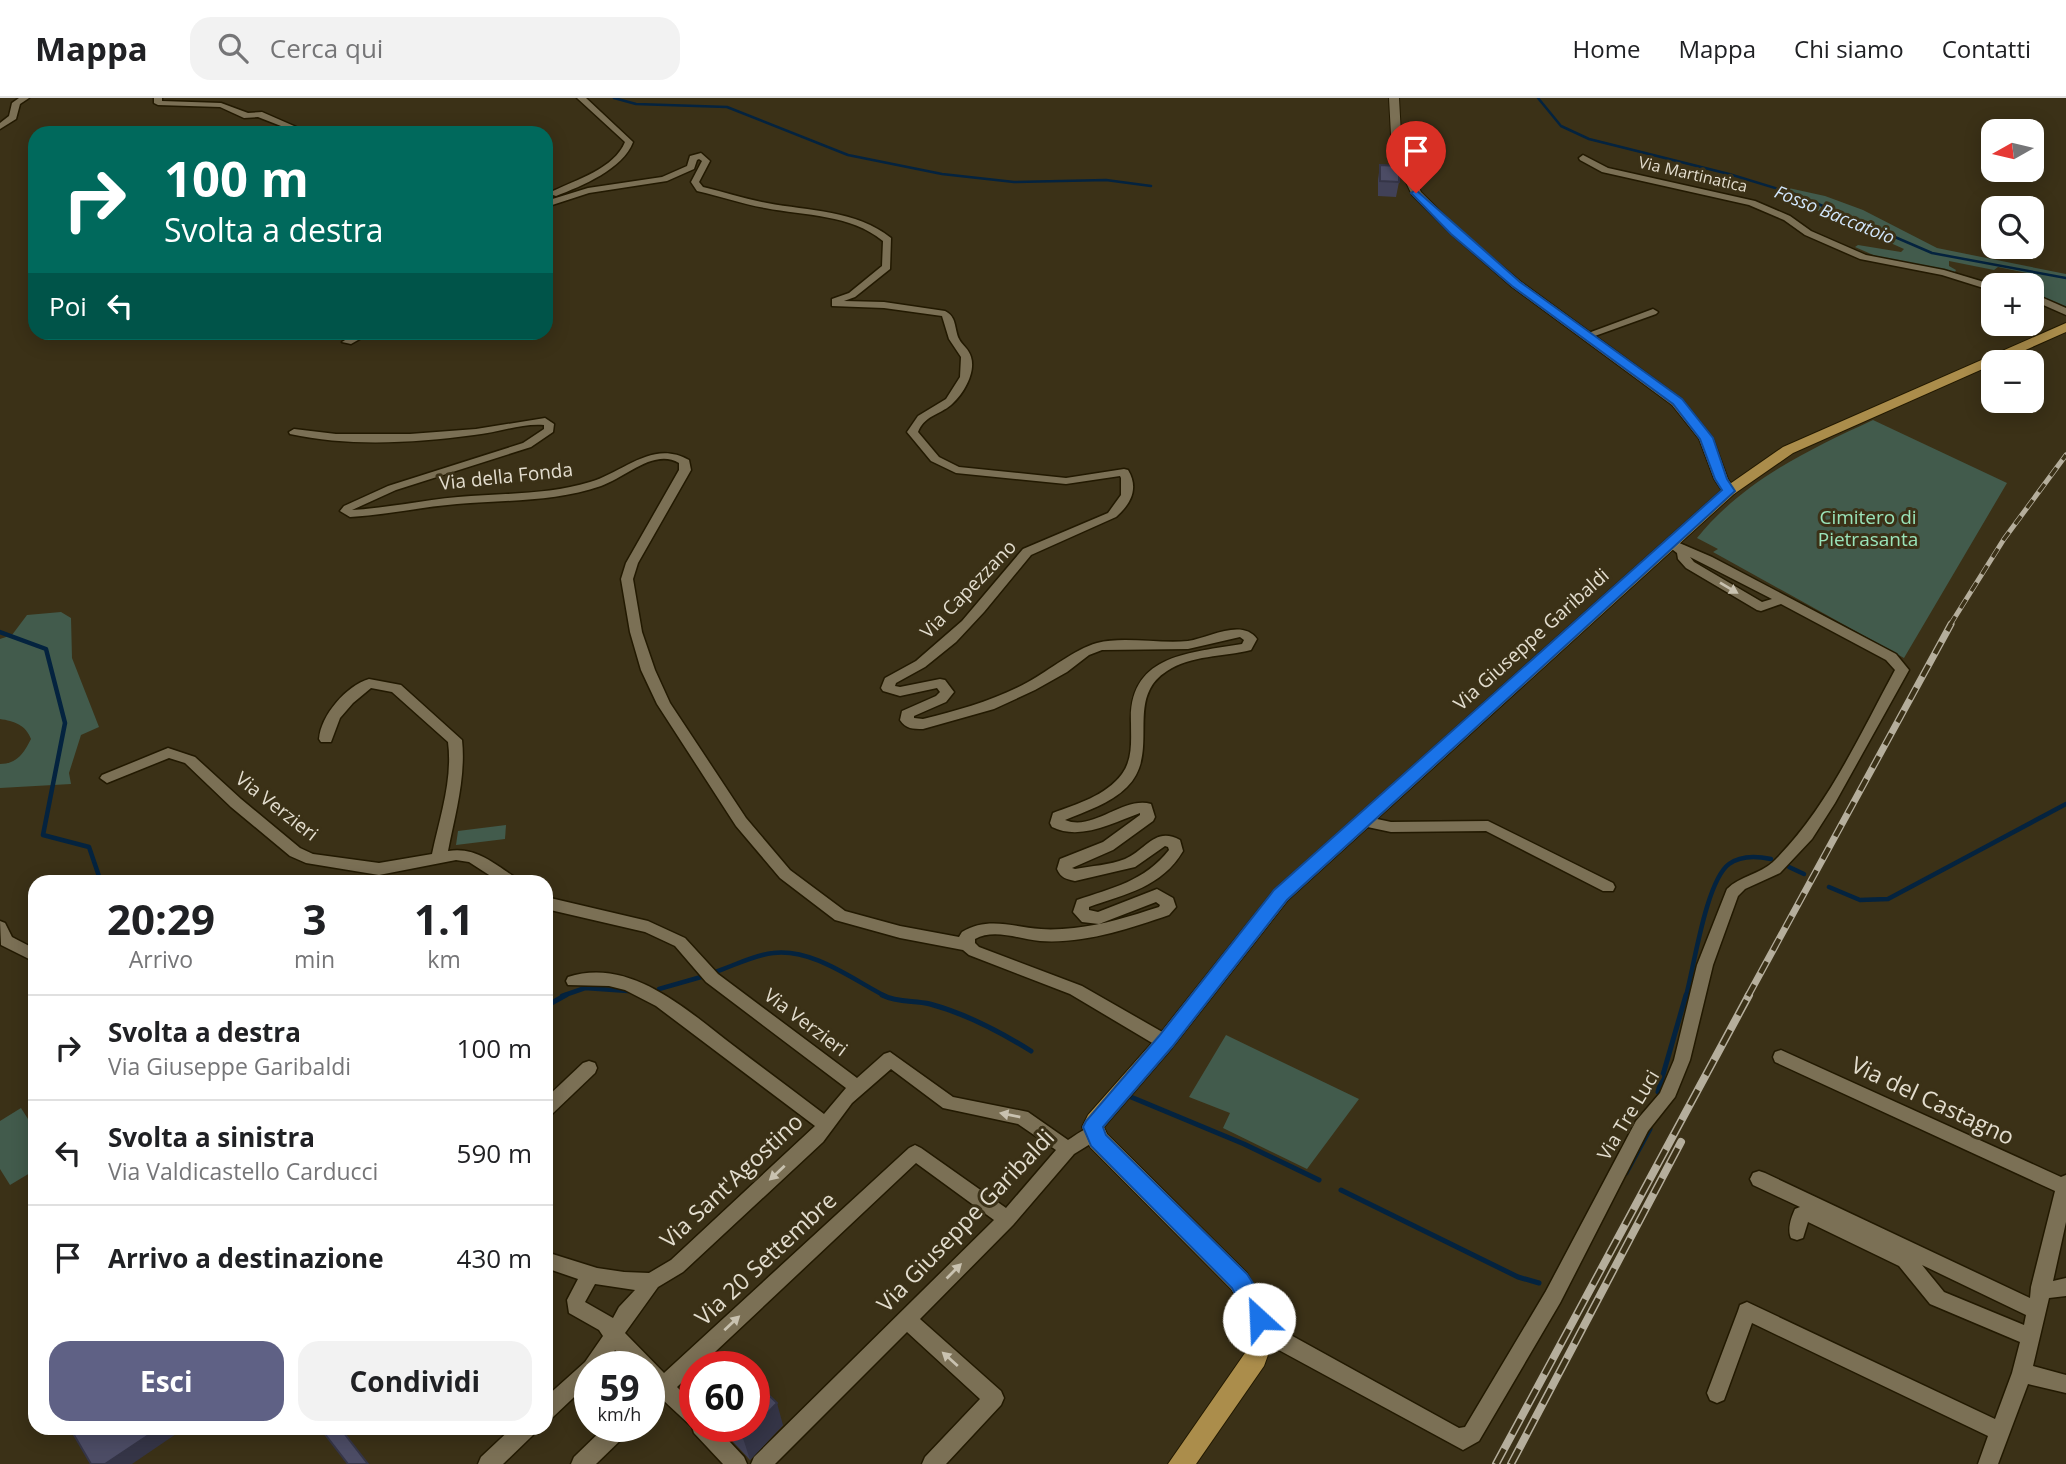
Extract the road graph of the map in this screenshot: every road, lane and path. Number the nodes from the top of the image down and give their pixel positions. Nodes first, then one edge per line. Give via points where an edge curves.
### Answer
1 (25, 98) edge
2 (158, 98) edge
3 (581, 98) edge
4 (1394, 98) edge
5 (288, 126) edge
6 (0, 127) edge
7 (1583, 158) dead end
8 (553, 197) edge
9 (553, 199) edge
10 (1981, 284) edge
11 (2044, 302) edge
12 (1653, 312) dead end
13 (2066, 312) edge
14 (2064, 330) edge
15 (1588, 335) junction
16 (351, 340) edge
17 (347, 342) dead end
18 (294, 432) dead end
19 (1729, 491) junction
20 (1677, 548) junction
21 (326, 739) dead end
22 (107, 779) dead end
23 (1363, 821) junction
24 (439, 858) junction
25 (500, 875) edge
26 (1608, 887) dead end
27 (553, 904) edge
28 (0, 927) edge
29 (967, 945) junction
30 (28, 952) edge
31 (574, 981) dead end
32 (1166, 1042) junction
33 (1781, 1057) dead end
34 (589, 1068) dead end
35 (857, 1087) junction
36 (553, 1102) edge
37 (825, 1125) junction
38 (1094, 1133) junction
39 (1068, 1149) junction
40 (1759, 1179) dead end
41 (2065, 1185) edge
42 (1007, 1219) junction
43 (1797, 1232) dead end
44 (553, 1262) edge
45 (590, 1275) junction
46 (650, 1281) junction
47 (2040, 1287) junction
48 (2066, 1287) edge
49 (2035, 1310) junction
50 (906, 1320) junction
51 (1262, 1331) junction
52 (613, 1335) junction
53 (2029, 1338) junction
54 (604, 1351) edge
55 (630, 1351) edge
56 (2022, 1373) junction
57 (574, 1384) edge
58 (2066, 1384) edge
59 (665, 1386) edge
60 (1717, 1393) dead end
61 (553, 1403) edge
62 (1999, 1431) junction
63 (519, 1435) edge
64 (604, 1442) edge
65 (716, 1442) edge
66 (488, 1464) edge
67 (581, 1464) edge
68 (737, 1464) edge
69 (761, 1464) edge
70 (932, 1464) edge
71 (1181, 1464) edge
72 (1988, 1464) edge

1 - 6 street via 16,103 13,117
2 - 5 street via 158,103 214,104
3 - 8 street, Via Capezzano via 629,142 628,148 618,160
4 - 15 street via 1397,153 1416,193 1486,259
7 - 10 street, Via Martinatica via 1605,170 1752,203 1863,257
9 - 29 street, Via Capezzano via 678,175 691,167 693,158 701,156 706,161 695,182 700,189 873,228 888,240 887,267 835,304 884,305 948,317 954,341 966,357 964,380 947,404 920,418 912,432 935,459 956,470 1066,481 1124,472 1129,486 1122,507 1027,552 952,636 914,670 890,681 888,688 900,692 940,682 946,687 941,699 907,714 912,724 989,706 1101,646 1188,645 1240,633 1251,639 1246,647 1191,658 1154,674 1140,692 1136,708 1135,765 1130,775 1095,803 1058,817 1062,828 1070,828 1146,808 1148,817 1142,822 1108,846 1065,863 1064,869 1075,875 1130,863 1168,840 1176,851 1142,884 1082,905 1081,912 1087,918 1100,918 1157,895 1168,907 1085,935 975,929 967,936
11 - 13 street
12 - 15 street
14 - 19 main road, Via Giuseppe Garibaldi via 1788,450
15 - 19 street via 1689,413 1706,438
16 - 17 street
18 - 29 street, Via della Fonda via 422,436 549,424 549,430 527,445 392,488 348,508 350,514 558,492 601,482 656,457 682,459 685,470 627,579 636,632 664,704 741,822 785,874 840,916
19 - 20 main road, Via Giuseppe Garibaldi
20 - 23 main road, Via Giuseppe Garibaldi
20 - 51 street, Via Tre Luci via 1690,565 1761,607 1782,599 1797,604 1891,657 1902,670 1807,835 1775,869 1732,893 1705,965 1682,1060 1667,1097 1642,1126 1553,1297 1472,1434 1463,1440 1452,1435
21 - 24 street via 334,715 364,685 373,683 396,688 447,731 455,740 457,757
22 - 24 street, Via Verzieri via 168,754 191,760 295,852 311,859 379,869
23 - 26 street via 1391,827 1488,826
23 - 32 main road, Via Giuseppe Garibaldi via 1280,895
24 - 25 street, Via Verzieri via 472,857
27 - 35 street, Via Verzieri via 648,927 680,942 712,978
28 - 30 street via 6,941
29 - 32 street via 1076,990
31 - 37 street, Via Sant'Agostino via 605,979 634,986 662,1001
32 - 38 main road, Via Giuseppe Garibaldi via 1096,1121
33 - 41 street, Via del Castagno
34 - 36 street
35 - 37 street, Via Sant'Agostino
39 -> 35 street, Via Sant'Agostino via 1022,1117 949,1103 890,1059
37 -> 46 street, Via Sant'Agostino via 677,1266
38 - 39 street, Via Giuseppe Garibaldi
38 - 51 main road via 1239,1281 1255,1306
39 - 42 street, Via Giuseppe Garibaldi
40 - 49 street
41 - 47 street, Via del Castagno
50 -> 42 street, Via Giuseppe Garibaldi
59 -> 42 street, Via 20 Settembre via 915,1153
43 - 53 street via 1801,1215 1808,1213 1905,1260 1924,1288 1937,1298
44 - 45 street
45 - 46 street
45 - 52 street via 576,1307 606,1325
46 - 52 street, Via Sant'Agostino
47 - 48 street
47 - 49 street, Via del Castagno
49 - 53 street, Via del Castagno
50 - 69 street, Via Giuseppe Garibaldi
70 -> 50 street via 994,1398
51 - 71 main road via 1256,1362
52 - 54 street, Via Sant'Agostino
52 - 55 street
53 - 56 street, Via del Castagno
56 - 58 street
56 - 62 street, Via del Castagno
57 - 61 street, Via Sant'Agostino
60 - 62 street via 1747,1311
62 - 72 street, Via del Castagno
63 - 66 street
64 - 67 street
65 - 68 street

